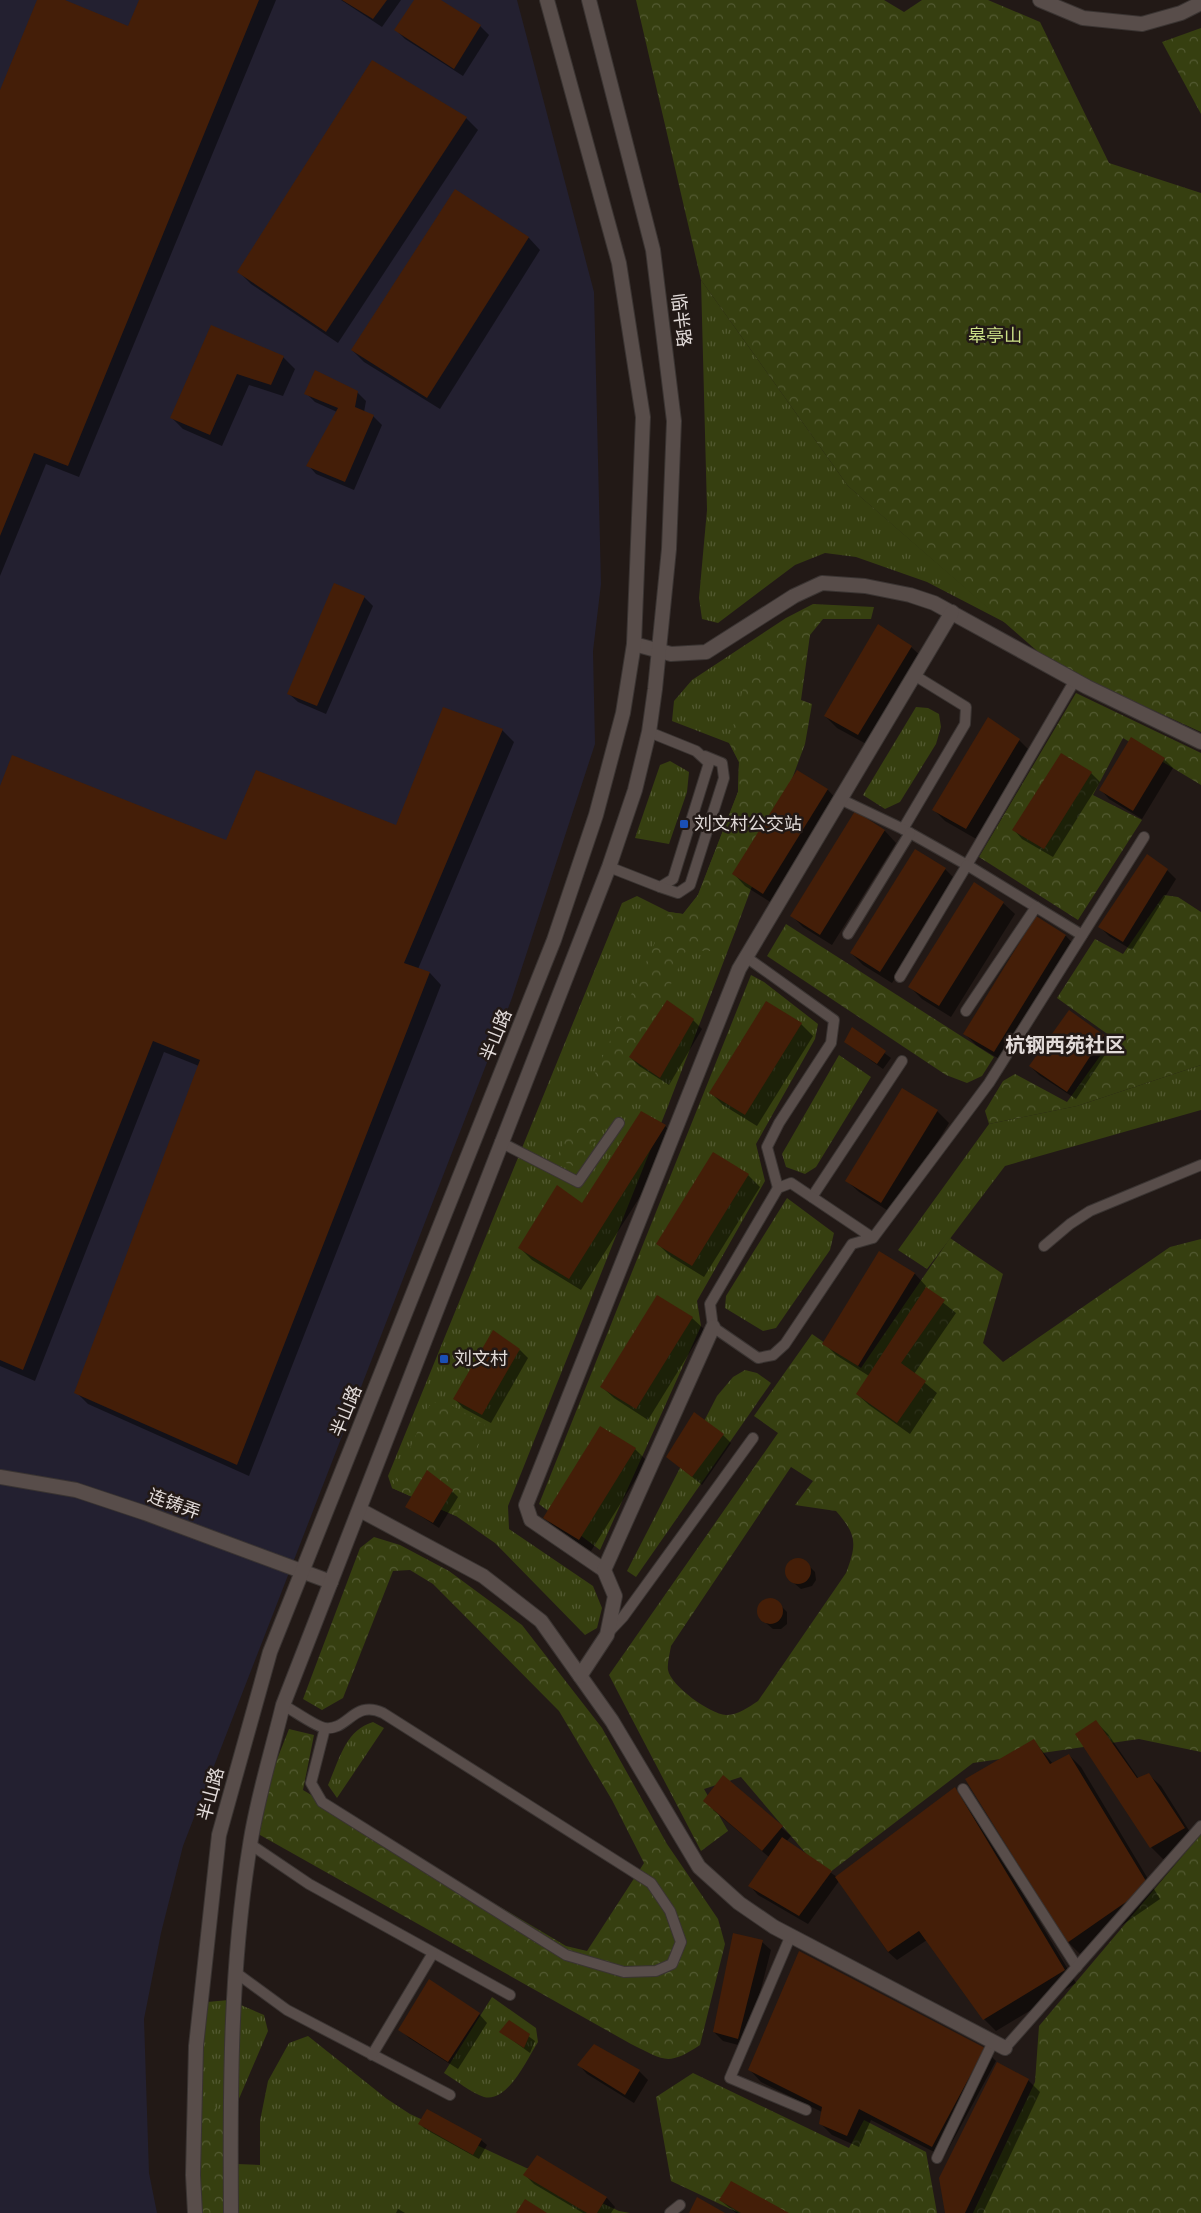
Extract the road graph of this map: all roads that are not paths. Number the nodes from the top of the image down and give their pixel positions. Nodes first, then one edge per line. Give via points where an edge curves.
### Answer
1 (547, 0) edge
2 (590, 0) edge
3 (1040, 0) edge
4 (1201, 3) edge
5 (952, 612) junction
6 (634, 644) junction
7 (659, 651) junction
8 (914, 676) junction
9 (1075, 680) junction
10 (649, 732) junction
11 (1201, 742) edge
12 (696, 751) junction
13 (840, 799) junction
14 (906, 831) junction
15 (1144, 837) dead end
16 (967, 865) junction
17 (609, 866) junction
18 (660, 887) junction
19 (1036, 907) junction
20 (848, 934) dead end
21 (1082, 935) junction
22 (746, 957) junction
23 (900, 977) dead end
24 (966, 1011) dead end
25 (902, 1060) dead end
26 (620, 1123) dead end
27 (500, 1142) junction
28 (1201, 1165) edge
29 (778, 1188) junction
30 (812, 1197) junction
31 (873, 1238) junction
32 (1044, 1246) dead end
33 (713, 1327) junction
34 (754, 1438) dead end
35 (0, 1477) edge
36 (360, 1510) junction
37 (604, 1570) junction
38 (302, 1572) junction
39 (331, 1582) junction
40 (607, 1635) junction
41 (580, 1676) junction
42 (283, 1705) junction
43 (325, 1728) junction
44 (962, 1789) dead end
45 (1201, 1826) edge
46 (250, 1844) junction
47 (791, 1935) junction
48 (433, 1953) junction
49 (1077, 1967) junction
50 (235, 1972) junction
51 (510, 1995) dead end
52 (999, 2045) junction
53 (372, 2055) junction
54 (450, 2095) dead end
55 (806, 2110) dead end
56 (936, 2158) dead end
57 (680, 2205) dead end
58 (195, 2213) edge
59 (231, 2213) edge
60 (670, 2213) edge

1 - 6 main road via 619,263 643,417
2 - 7 main road, 临半路 via 653,250 674,420 669,549
3 - 4 main road via 1083,18 1142,24 1181,13
5 - 7 main road via 910,594 822,583 794,596 706,652 671,654
5 - 8 main road
5 - 9 main road
6 - 7 main road
6 - 38 main road, 半山路 via 623,713 596,815 554,940
7 - 10 main road
8 - 13 main road
8 - 14 lane via 966,707 965,724
9 - 11 main road
9 - 16 lane
10 - 12 lane
10 - 17 main road via 635,790
12 - 18 lane via 709,763 673,879
12 - 18 lane via 722,763 724,778 690,886 678,893
13 - 14 lane
13 - 22 main road
14 - 16 lane
14 - 20 lane
15 - 21 lane
16 - 19 lane
16 - 23 lane
17 - 18 lane
17 - 27 main road
19 - 21 lane
19 - 24 lane
21 - 31 lane via 989,1083
22 - 29 lane via 834,1020 831,1043 767,1147
22 - 37 main road via 526,1505 531,1520
25 - 30 lane
26 - 27 lane via 578,1182
27 - 36 main road
28 - 32 lane via 1090,1211
29 - 30 lane via 791,1184
29 - 33 lane via 710,1304
30 - 31 lane
31 - 33 lane via 852,1244 785,1344 773,1355 758,1358
33 - 37 main road
34 - 40 lane
35 - 38 main road, 连铸弄 via 76,1490
36 - 39 main road
36 - 41 main road via 483,1576 541,1621
37 - 40 main road via 615,1596
38 - 39 main road, 连铸弄
38 - 58 main road, 半山路 via 270,1652 220,1834 196,2046
39 - 42 main road
40 - 41 main road
41 - 47 main road via 612,1721 699,1867 739,1904
42 - 43 lane
42 - 46 main road
43 - 43 lane via 336,1726 358,1711 373,1708 651,1883 670,1911 681,1942 672,1964 656,1971 624,1972 566,1955 322,1802 311,1782
44 - 49 lane
45 - 49 lane
46 - 48 lane via 310,1884
46 - 50 main road
47 - 52 main road
47 - 55 lane via 730,2078
48 - 51 lane
48 - 53 lane
49 - 52 lane
50 - 53 lane via 288,2010
50 - 59 main road via 230,2071
52 - 56 lane
53 - 54 lane
57 - 60 lane

